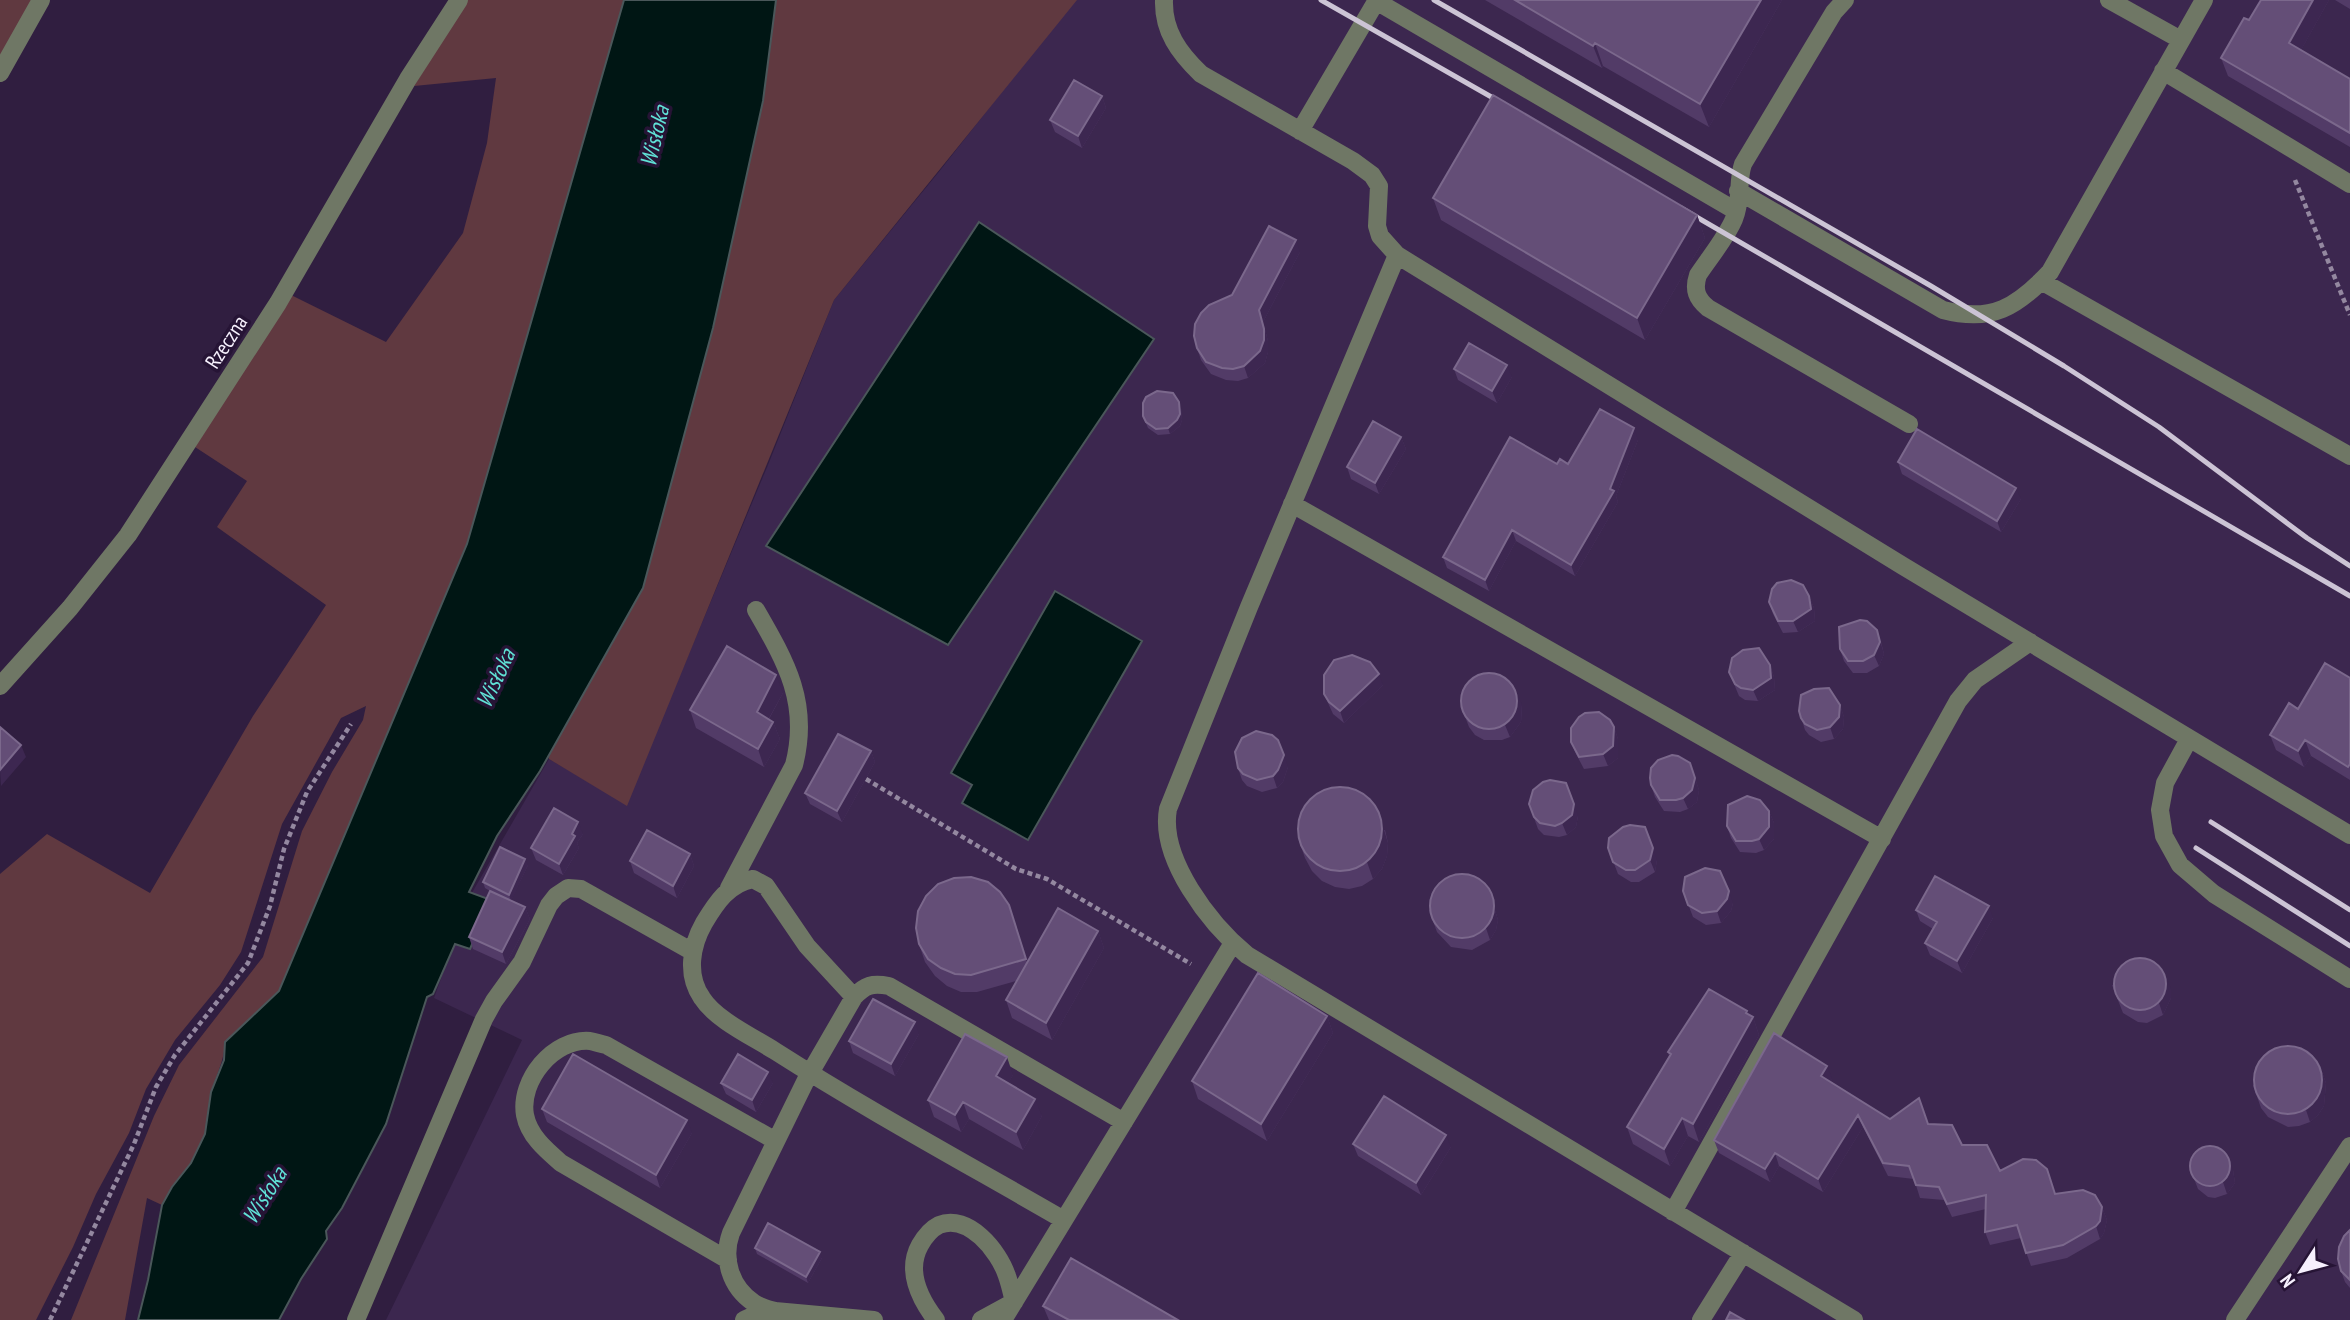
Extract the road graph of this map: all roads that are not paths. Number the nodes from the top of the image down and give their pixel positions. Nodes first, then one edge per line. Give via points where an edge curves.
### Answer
1 (41, 0) edge
2 (459, 0) edge
3 (1164, 0) edge
4 (1845, 0) edge
5 (2109, 0) edge
6 (2204, 0) edge
7 (1371, 4) edge
8 (2181, 40) junction
9 (2163, 71) junction
10 (0, 73) edge
11 (1300, 131) junction
12 (2350, 184) edge
13 (1738, 191) junction
14 (1736, 211) junction
15 (1397, 255) junction
16 (2041, 281) junction
17 (1909, 425) dead end
18 (2350, 456) edge
19 (1292, 504) junction
20 (756, 610) dead end
21 (2030, 642) junction
22 (0, 686) edge
23 (2189, 739) junction
24 (2350, 835) edge
25 (1882, 839) junction
26 (727, 891) junction
27 (1233, 943) junction
28 (693, 952) junction
29 (2350, 979) edge
30 (854, 997) junction
31 (811, 1073) junction
32 (1124, 1122) junction
33 (776, 1141) junction
34 (2350, 1146) edge
35 (1673, 1212) junction
36 (1064, 1220) junction
37 (1742, 1253) junction
38 (728, 1260) junction
39 (1014, 1302) junction
40 (775, 1311) junction
41 (356, 1320) edge
42 (744, 1320) edge
43 (874, 1320) edge
44 (936, 1320) edge
45 (981, 1320) edge
46 (1003, 1320) edge
47 (1701, 1320) edge
48 (1854, 1320) edge
49 (2235, 1320) edge

1 - 10 street
2 - 22 street, Rzeczna via 278,303 128,535 71,608
3 - 11 street via 1167,30 1200,74
4 - 13 street via 1743,164
5 - 8 street
6 - 8 street
7 - 11 street
7 - 14 street
8 - 9 street
9 - 12 street
9 - 16 street
11 - 15 street via 1372,175 1379,186 1380,236
13 - 14 street
13 - 16 street via 1943,310 1965,316 2007,308 2029,295
14 - 17 street via 1698,275 1695,292 1700,302
15 - 19 street
15 - 21 street
16 - 18 street
19 - 25 street
19 - 27 street via 1166,820 1180,869
20 - 26 street via 789,671 797,699 799,745 794,765
21 - 23 street
21 - 25 street via 1975,680 1958,701
23 - 24 street
23 - 29 street via 2165,783 2160,810 2164,836 2179,865 2214,894
25 - 35 street
26 - 28 street via 701,929
26 - 30 street via 753,878 765,886 807,946
27 - 32 street
27 - 35 street
28 - 31 street via 691,975 715,1012
28 - 41 street via 581,889 568,888 556,897 522,962 484,1019
30 - 31 street
30 - 32 street via 875,983 888,986
31 - 33 street
31 - 36 street
32 - 36 street
33 - 38 street via 731,1233
33 - 38 street via 606,1045 588,1041 567,1045 538,1068 529,1084 525,1117 545,1150
34 - 49 street
35 - 37 street
36 - 39 street
37 - 47 street
37 - 48 street
38 - 40 street via 736,1287 755,1304
39 - 44 street via 994,1251 957,1223 938,1225 913,1257 914,1276
39 - 45 street
39 - 46 street
40 - 42 street
40 - 43 street

